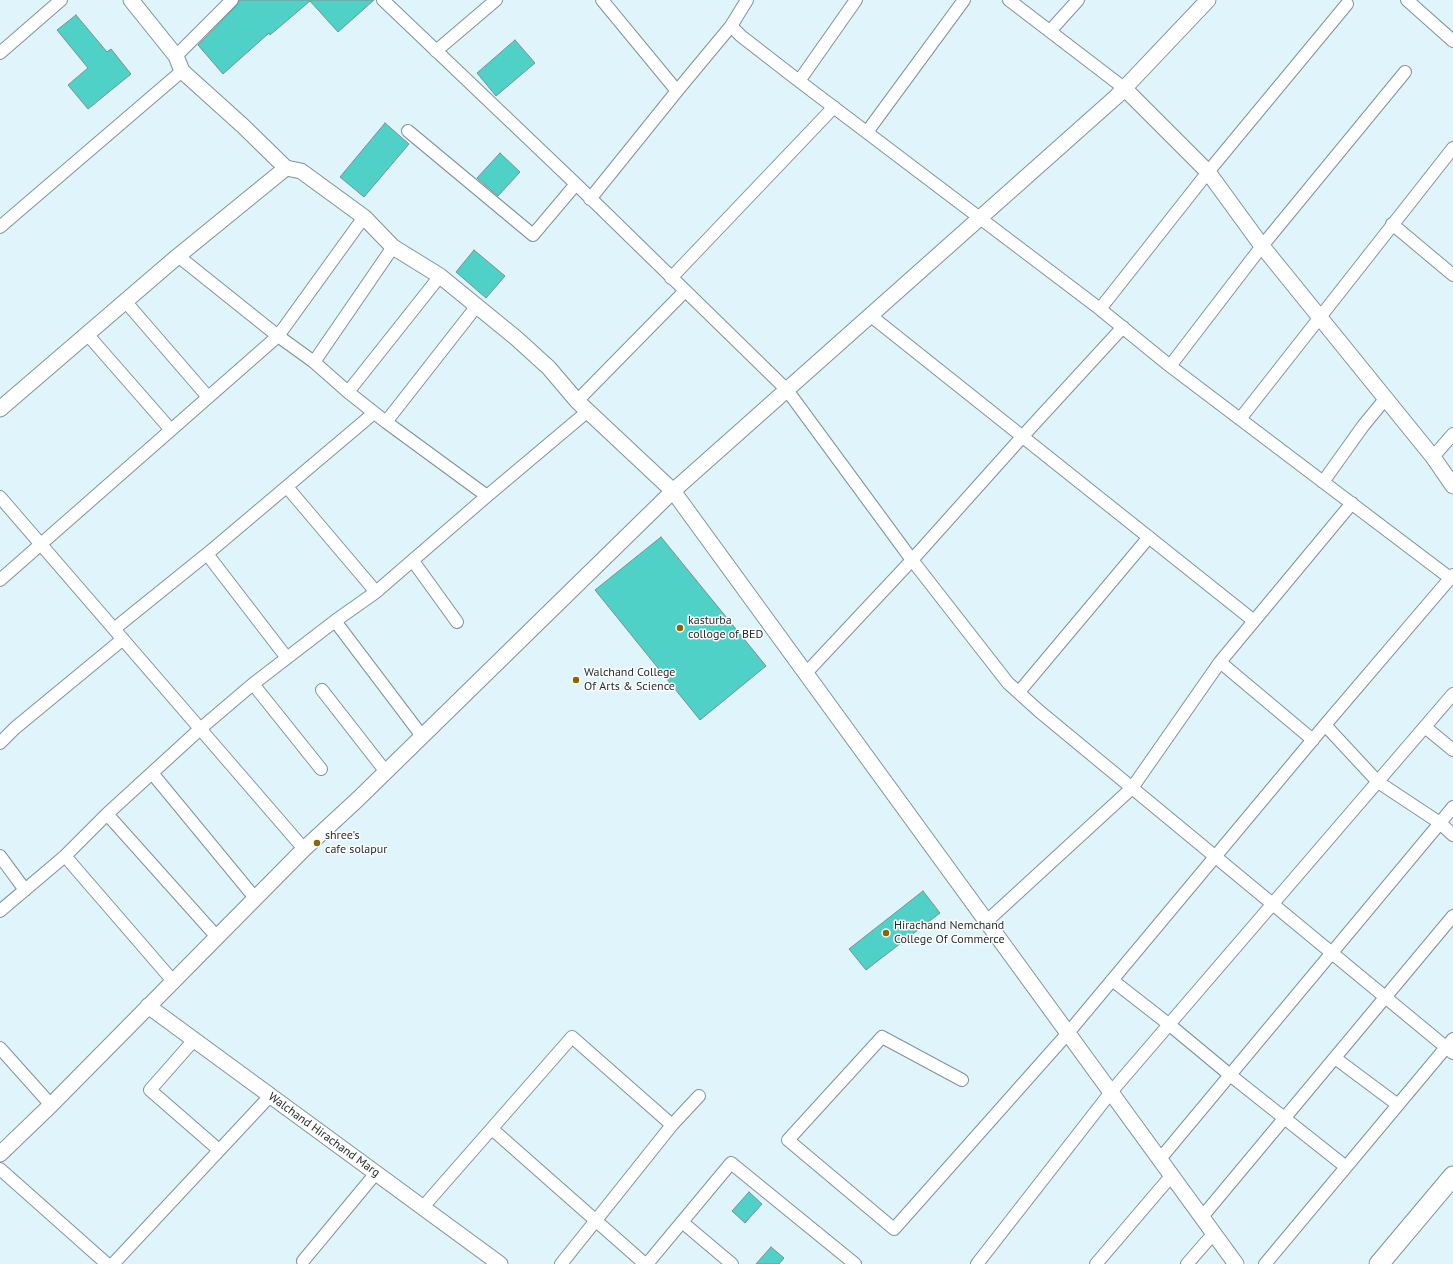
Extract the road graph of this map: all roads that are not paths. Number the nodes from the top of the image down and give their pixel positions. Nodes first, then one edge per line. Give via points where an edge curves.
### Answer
1 (62, 0) edge
2 (131, 0) edge
3 (232, 0) edge
4 (383, 0) edge
5 (496, 0) edge
6 (602, 0) edge
7 (747, 0) edge
8 (856, 0) edge
9 (964, 0) edge
10 (1009, 0) edge
11 (1078, 0) edge
12 (1208, 0) edge
13 (1407, 0) edge
14 (1346, 4) dead end
15 (731, 26) junction
16 (1050, 31) junction
17 (1453, 41) edge
18 (436, 51) junction
19 (0, 53) edge
20 (176, 56) junction
21 (182, 71) junction
22 (1405, 72) dead end
23 (799, 80) junction
24 (1124, 88) junction
25 (677, 91) junction
26 (834, 107) junction
27 (408, 131) dead end
28 (867, 132) junction
29 (1453, 148) edge
30 (286, 168) junction
31 (1208, 172) junction
32 (576, 184) junction
33 (590, 199) junction
34 (364, 217) junction
35 (981, 218) junction
36 (1392, 224) junction
37 (0, 227) edge
38 (1262, 246) junction
39 (393, 247) junction
40 (178, 256) junction
41 (1453, 275) edge
42 (440, 276) junction
43 (671, 278) junction
44 (685, 291) junction
45 (126, 301) junction
46 (476, 307) junction
47 (1100, 309) junction
48 (870, 316) junction
49 (1320, 317) junction
50 (1123, 327) junction
51 (87, 334) junction
52 (278, 336) junction
53 (314, 362) junction
54 (1170, 366) junction
55 (787, 390) junction
56 (348, 392) junction
57 (208, 397) junction
58 (1386, 398) junction
59 (577, 401) junction
60 (0, 408) edge
61 (588, 412) junction
62 (374, 413) junction
63 (1240, 419) junction
64 (386, 422) junction
65 (171, 430) junction
66 (1453, 434) edge
67 (1022, 437) junction
68 (1433, 457) junction
69 (1323, 482) junction
70 (1453, 486) edge
71 (287, 487) junction
72 (673, 491) junction
73 (487, 496) junction
74 (0, 497) edge
75 (1352, 503) junction
76 (1148, 537) junction
77 (41, 544) junction
78 (207, 554) junction
79 (912, 560) junction
80 (413, 561) junction
81 (1451, 577) edge
82 (0, 580) edge
83 (376, 592) junction
84 (335, 621) junction
85 (1254, 621) junction
86 (457, 622) dead end
87 (114, 629) junction
88 (123, 639) junction
89 (287, 658) junction
90 (1220, 662) junction
91 (806, 673) junction
92 (253, 684) junction
93 (322, 690) dead end
94 (1019, 692) junction
95 (1453, 694) edge
96 (1325, 725) junction
97 (1425, 727) junction
98 (200, 729) junction
99 (422, 736) junction
100 (1313, 740) junction
101 (0, 743) edge
102 (1453, 750) edge
103 (321, 769) dead end
104 (386, 772) junction
105 (152, 773) junction
106 (1378, 782) junction
107 (1132, 788) junction
108 (1453, 807) edge
109 (107, 814) junction
110 (1440, 823) junction
111 (1453, 835) edge
112 (304, 849) junction
113 (0, 856) edge
114 (65, 856) junction
115 (1215, 857) junction
116 (25, 890) junction
117 (255, 898) junction
118 (1273, 904) junction
119 (0, 911) edge
120 (1453, 916) edge
121 (987, 921) junction
122 (217, 937) junction
123 (1332, 953) junction
124 (1112, 980) junction
125 (173, 981) junction
126 (1385, 998) junction
127 (148, 1006) junction
128 (1170, 1025) junction
129 (1068, 1033) junction
130 (194, 1040) junction
131 (1451, 1046) edge
132 (0, 1048) edge
133 (1335, 1058) junction
134 (1230, 1075) junction
135 (962, 1080) dead end
136 (1111, 1092) junction
137 (270, 1096) junction
138 (699, 1096) dead end
139 (51, 1105) junction
140 (1398, 1105) junction
141 (1285, 1118) junction
142 (672, 1125) junction
143 (492, 1129) junction
144 (219, 1150) junction
145 (0, 1154) edge
146 (1160, 1159) junction
147 (1346, 1167) junction
148 (0, 1169) edge
149 (376, 1174) junction
150 (1172, 1175) junction
151 (1453, 1176) edge
152 (423, 1207) junction
153 (1202, 1217) junction
154 (595, 1221) junction
155 (682, 1222) junction
156 (1214, 1233) junction
157 (303, 1261) dead end
158 (107, 1264) edge
159 (114, 1264) edge
160 (500, 1264) edge
161 (561, 1264) edge
162 (646, 1264) edge
163 (732, 1264) edge
164 (855, 1264) edge
165 (977, 1264) edge
166 (1096, 1264) edge
167 (1187, 1264) edge
168 (1236, 1264) edge
169 (1265, 1264) edge
170 (1379, 1264) edge

1 - 19 street
2 - 20 street
3 - 20 street
4 - 18 street
5 - 18 street
6 - 25 street
7 - 15 street
8 - 23 street
9 - 28 street
10 - 16 street
11 - 16 street
12 - 24 street
13 - 17 street
14 - 31 street
15 - 23 street
15 - 25 street
16 - 24 street
18 - 32 street
20 - 21 street
21 - 30 street
21 - 37 street
22 - 38 street
23 - 26 street
24 - 31 street
24 - 35 street
25 - 33 street
26 - 28 street
26 - 43 street
27 - 32 street via 533,235
28 - 35 street
29 - 36 street
30 - 34 street via 301,171
30 - 40 street
31 - 38 street
31 - 47 street
32 - 33 street
33 - 43 street
34 - 39 street
34 - 52 street
35 - 47 street
35 - 48 street
36 - 41 street
36 - 49 street
38 - 49 street
38 - 54 street
39 - 42 street
39 - 53 street
40 - 45 street
40 - 52 street
42 - 46 street
42 - 56 street
43 - 44 street
44 - 55 street
44 - 59 street
45 - 51 street
45 - 57 street
46 - 59 street via 549,368
46 - 64 street
47 - 50 street
48 - 55 street
48 - 67 street
49 - 58 street
49 - 63 street
50 - 54 street
50 - 67 street
51 - 60 street
51 - 65 street
52 - 53 street
52 - 57 street
53 - 56 street
54 - 63 street
55 - 72 street
55 - 79 street
56 - 62 street
57 - 65 street
58 - 68 street
58 - 69 street
59 - 61 street
61 - 72 street
61 - 73 street
62 - 64 street
62 - 71 street
63 - 69 street
64 - 73 street
65 - 77 street
66 - 68 street
67 - 76 street
67 - 79 street
68 - 70 street
69 - 75 street
71 - 78 street
71 - 83 street
72 - 91 street
72 - 99 street
73 - 80 street
74 - 77 street
75 - 81 street
75 - 85 street
76 - 85 street
76 - 94 street
77 - 82 street
77 - 87 street
78 - 87 street
78 - 89 street
79 - 91 street
79 - 94 street via 1008,683
80 - 83 street
80 - 86 street
81 - 96 street
83 - 84 street
84 - 89 street
84 - 99 street
85 - 90 street
87 - 88 street
88 - 98 street
88 - 101 street
89 - 92 street
90 - 100 street
90 - 107 street
91 - 121 street
92 - 98 street
92 - 103 street
93 - 104 street
94 - 107 street
95 - 97 street
96 - 100 street
96 - 106 street
97 - 102 street
97 - 106 street
98 - 105 street
98 - 112 street
99 - 104 street
100 - 115 street
104 - 112 street
105 - 109 street
105 - 117 street
106 - 110 street
106 - 118 street
107 - 115 street
107 - 121 street
108 - 110 street
109 - 114 street
109 - 122 street
110 - 111 street
110 - 123 street
112 - 117 street
113 - 116 street
114 - 116 street
114 - 125 street
115 - 118 street
115 - 124 street
116 - 119 street
117 - 122 street
118 - 123 street
118 - 128 street
120 - 126 street
121 - 129 street
122 - 125 street
123 - 126 street
123 - 134 street
124 - 128 street
124 - 129 street
125 - 127 street
126 - 131 street
126 - 133 street
127 - 130 street, Walchand Hirachand Marg
127 - 139 street
128 - 134 street
128 - 136 street
129 - 135 street via 894,1230 788,1140 882,1037
129 - 136 street
130 - 137 street, Walchand Hirachand Marg
130 - 144 street via 150,1090
131 - 140 street
132 - 139 street
133 - 140 street
133 - 141 street
134 - 141 street
134 - 146 street
136 - 146 street
136 - 165 street
137 - 144 street
137 - 149 street, Walchand Hirachand Marg
138 - 142 street
139 - 145 street
140 - 147 street
141 - 147 street
141 - 153 street
142 - 143 street via 572,1037
142 - 154 street
143 - 152 street
143 - 154 street
144 - 159 street
146 - 150 street
147 - 169 street
148 - 158 street
149 - 152 street, Walchand Hirachand Marg
149 - 157 street
150 - 153 street
150 - 166 street
151 - 170 main road
152 - 160 street, Walchand Hirachand Marg
153 - 156 street
154 - 161 street
154 - 162 street
155 - 162 street
155 - 163 street
155 - 164 street via 731,1163
156 - 167 street
156 - 168 street

